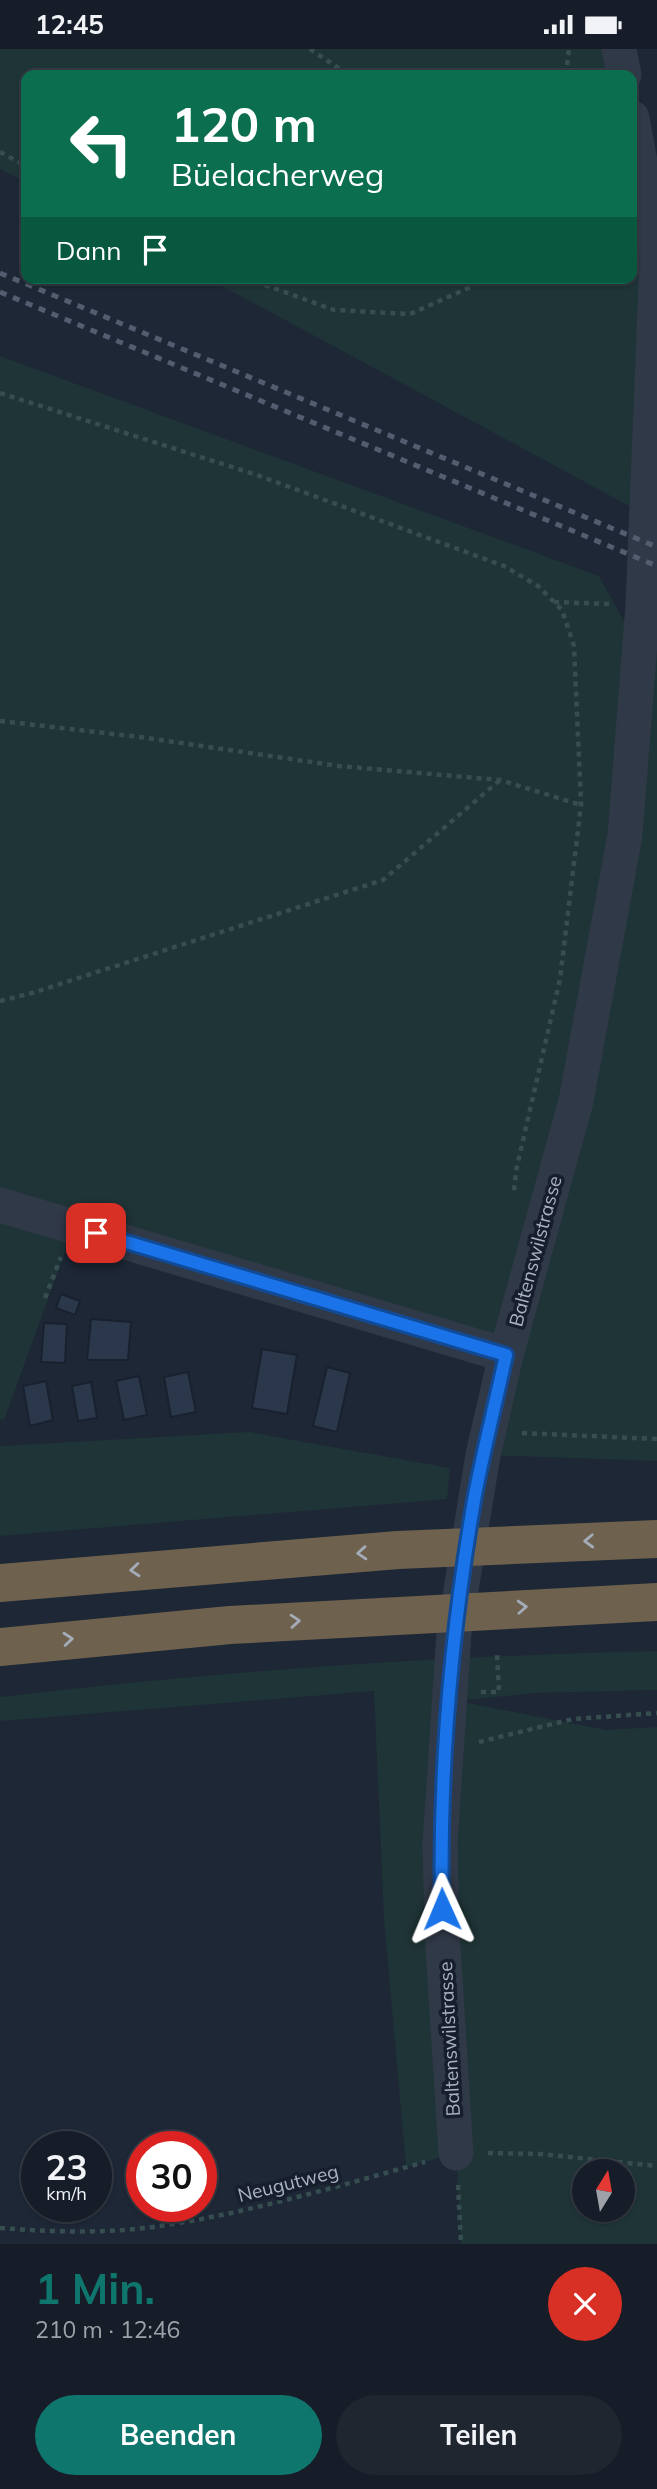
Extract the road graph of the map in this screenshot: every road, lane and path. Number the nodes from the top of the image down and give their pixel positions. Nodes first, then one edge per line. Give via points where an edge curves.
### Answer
1 (310, 49) edge
2 (569, 49) edge
3 (619, 49) edge
4 (342, 70) edge
5 (567, 70) edge
6 (623, 70) edge
7 (637, 146) edge
8 (0, 152) edge
9 (21, 163) edge
10 (657, 257) edge
11 (262, 284) edge
12 (475, 284) edge
13 (0, 393) edge
14 (554, 602) junction
15 (643, 605) junction
16 (0, 722) edge
17 (500, 780) junction
18 (581, 805) junction
19 (0, 1001) edge
20 (0, 1205) edge
21 (72, 1226) junction
22 (540, 1233) junction
23 (45, 1298) dead end
24 (506, 1355) junction
25 (657, 1439) edge
26 (486, 1443) junction
27 (657, 1539) edge
28 (0, 1583) edge
29 (657, 1602) edge
30 (0, 1647) edge
31 (497, 1654) dead end
32 (498, 1689) dead end
33 (657, 1713) edge
34 (444, 1751) junction
35 (456, 2153) junction
36 (657, 2166) edge
37 (0, 2228) edge
38 (461, 2244) edge

1 - 4 path
2 - 5 path
3 - 6 street
7 - 10 street, Baltenswilstrasse
8 - 9 path
10 - 15 street, Baltenswilstrasse
11 - 12 path via 334,310 410,314
13 - 14 path via 257,475 504,566 538,586
14 - 15 path
14 - 18 path via 562,610 574,646
15 - 22 street, Baltenswilstrasse via 625,835 576,1101
16 - 17 path via 340,766
17 - 18 path
17 - 19 path via 383,880
18 - 22 path via 560,979 516,1171 514,1194 523,1214
20 - 21 street
21 - 23 path
21 - 24 street
22 - 24 street, Baltenswilstrasse
24 - 26 street, Baltenswilstrasse
25 - 26 path
26 - 34 street, Baltenswilstrasse via 461,1580
27 -> 28 highway via 371,1552
30 -> 29 highway via 256,1623
31 - 32 path
33 - 34 path via 573,1719
34 - 35 street, Baltenswilstrasse via 442,1918
35 - 36 path, Neugutweg via 540,2154
35 - 37 path, Neugutweg via 252,2207 159,2226 78,2232
35 - 38 path

